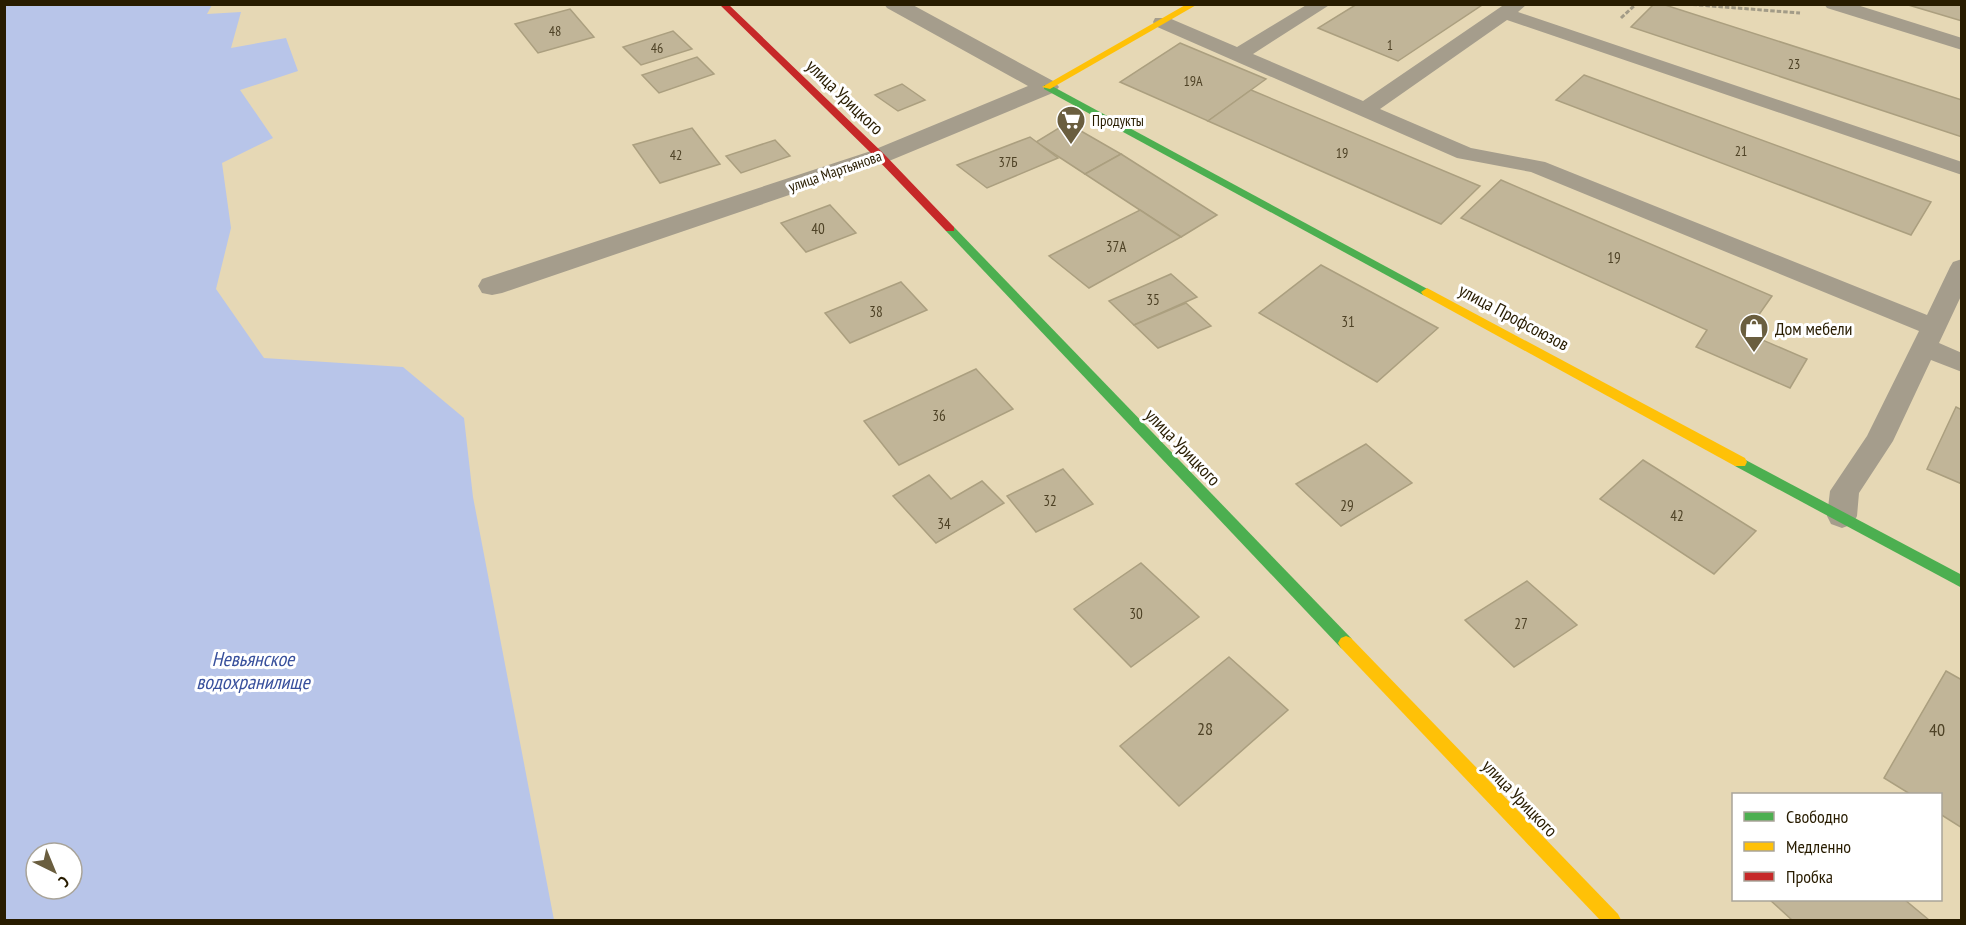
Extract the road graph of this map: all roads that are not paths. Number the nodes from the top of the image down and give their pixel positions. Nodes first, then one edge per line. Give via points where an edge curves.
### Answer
1 (723, 4) edge
2 (894, 4) edge
3 (1194, 4) edge
4 (1322, 4) edge
5 (1833, 4) edge
6 (1512, 9) edge
7 (1162, 22) junction
8 (1962, 44) edge
9 (1238, 55) junction
10 (1047, 87) junction
11 (1365, 110) junction
12 (880, 156) junction
13 (1962, 169) edge
14 (1962, 267) edge
15 (492, 286) dead end
16 (1928, 337) junction
17 (1962, 363) edge
18 (1842, 516) junction
19 (1962, 582) edge
20 (1612, 921) edge

1 - 12 street, улица Урицкого
2 - 10 street
3 - 7 street, улица Мартьянова
4 - 9 lane
5 - 8 lane
6 - 11 lane
6 - 13 lane
7 - 9 lane
7 - 10 street, улица Мартьянова
9 - 11 lane
10 - 12 street, улица Мартьянова
10 - 18 street, улица Профсоюзов
11 - 16 lane via 1466,153 1537,167
12 - 15 street, улица Мартьянова
12 - 20 street, улица Урицкого
14 - 16 lane
16 - 17 lane
16 - 18 lane via 1879,441 1845,491
18 - 19 street, улица Профсоюзов

